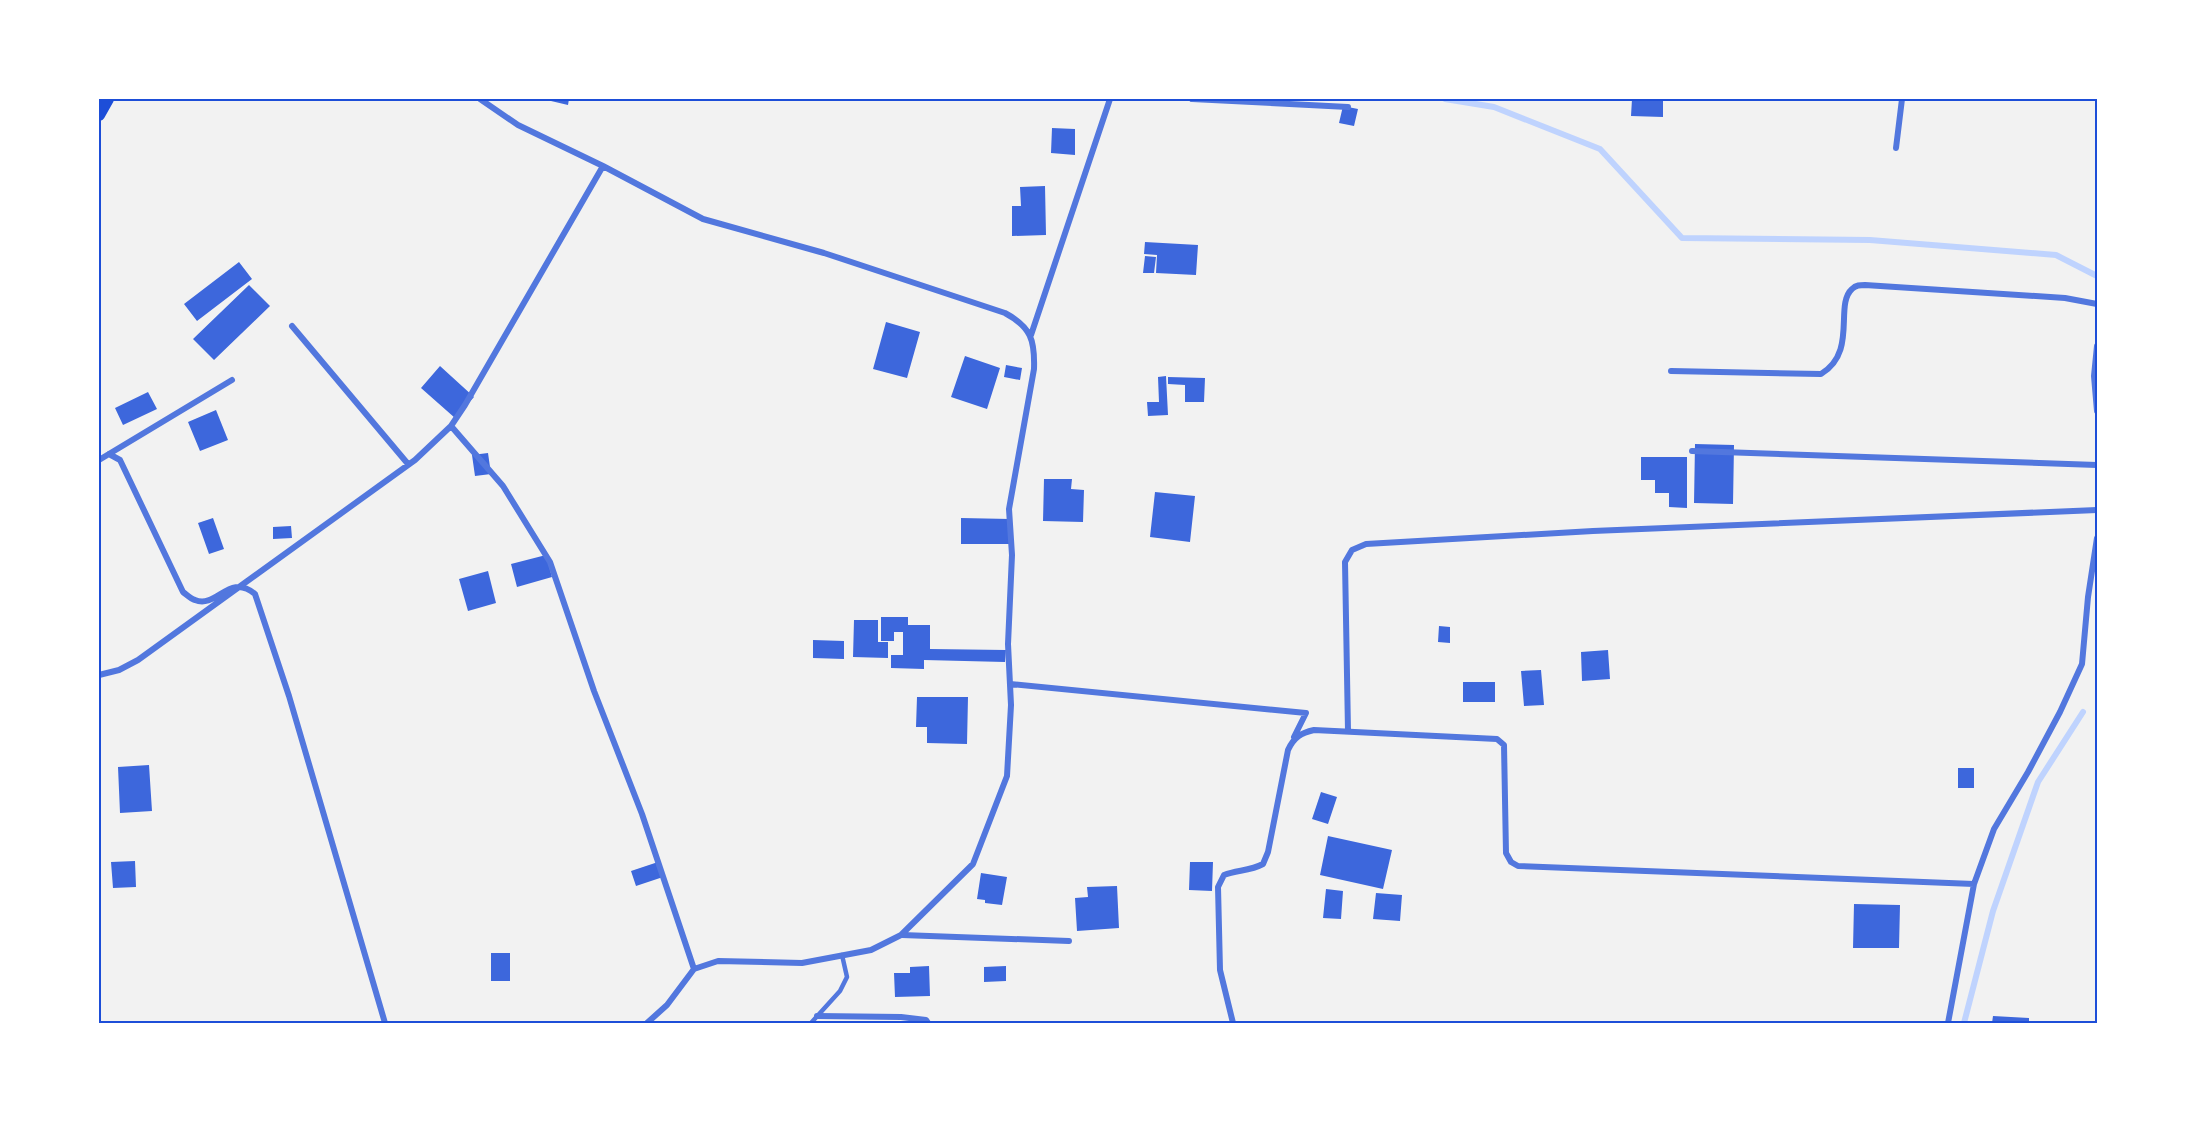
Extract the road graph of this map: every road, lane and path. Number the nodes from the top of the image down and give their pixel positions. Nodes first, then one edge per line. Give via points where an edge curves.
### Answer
1 (108, 99) edge
2 (480, 99) edge
3 (1110, 99) edge
4 (1192, 99) edge
5 (1902, 99) edge
6 (1348, 107) dead end
7 (99, 115) edge
8 (1896, 148) dead end
9 (603, 166) junction
10 (2097, 304) edge
11 (292, 326) dead end
12 (1031, 335) junction
13 (2097, 346) edge
14 (1671, 372) dead end
15 (232, 380) dead end
16 (2097, 411) edge
17 (451, 426) junction
18 (1692, 451) dead end
19 (109, 454) junction
20 (99, 460) edge
21 (408, 464) junction
22 (2097, 465) edge
23 (2097, 510) edge
24 (2097, 538) edge
25 (240, 586) junction
26 (99, 675) edge
27 (1010, 684) junction
28 (1348, 731) junction
29 (1292, 741) junction
30 (1974, 884) junction
31 (901, 935) junction
32 (1069, 941) dead end
33 (842, 955) junction
34 (694, 969) junction
35 (817, 1016) junction
36 (385, 1023) edge
37 (647, 1023) edge
38 (811, 1023) edge
39 (928, 1023) edge
40 (1233, 1023) edge
41 (1948, 1023) edge

1 - 7 main road
2 - 9 street via 518,125
3 - 12 street
4 - 6 street
5 - 8 street
9 - 12 street via 703,219 824,253 1005,313 1018,320
9 - 17 street
10 - 14 street via 2065,298 1856,286 1846,301 1839,356 1821,375
11 - 21 street
12 - 27 street via 1034,369 1009,509
13 - 16 street
15 - 19 street
17 - 21 street
17 - 34 street via 503,486 550,562
18 - 22 street
19 - 20 street
19 - 25 street via 120,460 183,592 203,602 230,587
21 - 25 street
23 - 28 street via 1366,544 1352,550 1345,562
24 - 30 street via 2082,664 1994,829
25 - 26 street via 138,660
25 - 36 street via 255,594 290,696
27 - 29 street via 1306,712
27 - 31 street via 1007,776 973,864
28 - 29 street via 1314,730 1301,733
28 - 30 street via 1497,739 1504,745 1506,853 1518,866
29 - 40 street via 1263,864 1224,875 1218,887 1220,970
30 - 41 street
31 - 32 street
31 - 33 street via 871,950
33 - 34 street via 802,963 718,961
33 - 35 lane via 847,977
34 - 37 street via 668,1005
35 - 38 lane
35 - 39 street via 901,1017

